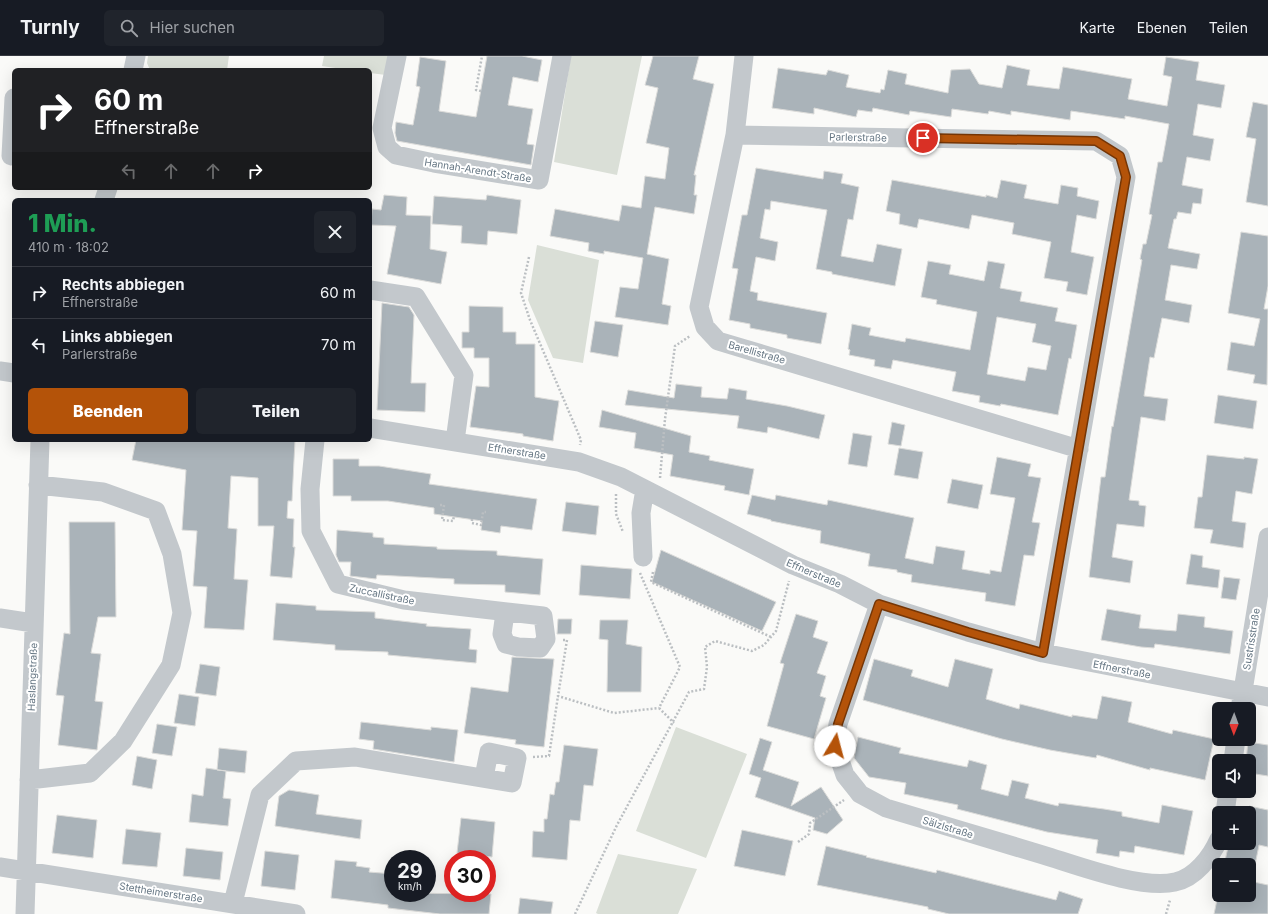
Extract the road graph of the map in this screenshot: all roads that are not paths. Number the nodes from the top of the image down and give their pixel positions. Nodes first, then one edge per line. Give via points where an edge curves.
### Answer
1 (136, 56) edge
2 (397, 56) edge
3 (562, 56) edge
4 (744, 56) edge
5 (133, 68) edge
6 (12, 117) edge
7 (376, 127) edge
8 (735, 135) junction
9 (8, 155) edge
10 (372, 290) edge
11 (0, 371) edge
12 (12, 373) edge
13 (372, 428) edge
14 (40, 442) edge
15 (315, 442) edge
16 (455, 442) junction
17 (1079, 449) junction
18 (38, 484) junction
19 (652, 493) junction
20 (1268, 537) edge
21 (642, 565) road end
22 (879, 604) junction
23 (505, 613) junction
24 (0, 618) edge
25 (33, 623) junction
26 (1043, 653) junction
27 (1268, 697) edge
28 (1241, 701) edge
29 (484, 777) junction
30 (29, 780) junction
31 (1215, 850) edge
32 (0, 867) edge
33 (26, 870) junction
34 (233, 903) junction
35 (25, 914) edge
36 (296, 914) edge

1 - 5 street
2 - 7 street, Hannah-Arendt-Straße
3 - 7 street, Hannah-Arendt-Straße via 539,180 396,156 387,147
4 - 8 street, Barellistraße
6 - 9 street
8 - 17 street, Barellistraße via 698,307 705,327 718,341
8 - 17 street, Parlerstraße via 1096,141 1120,156 1126,177
10 - 16 street via 416,297 464,375
11 - 12 street
13 - 16 street, Effnerstraße
14 - 18 street, Haslangstraße
15 - 23 street, Zuccallistraße via 310,489 311,531 338,584 404,600
16 - 19 street, Effnerstraße via 579,462 621,476
17 - 26 street, Parlerstraße
18 - 25 street, Haslangstraße
18 - 30 street via 103,492 156,511 172,554 182,613 171,665 123,741 90,773
19 - 21 street via 641,513
19 - 22 street, Effnerstraße via 793,565 840,584
20 - 28 street, Sustrisstraße
22 - 26 street, Effnerstraße
22 - 31 street, Sälzlstraße via 838,724 835,746 845,775 860,794 886,808 1116,877 1156,884 1176,882 1193,874
23 - 23 street, Zuccallistraße via 502,634 506,644 540,648 546,638 543,616
24 - 25 street
25 - 30 street, Haslangstraße
26 - 28 street, Effnerstraße
27 - 28 street, Effnerstraße
29 - 29 street via 490,752 517,758 512,783
29 - 34 street via 355,757 296,761 260,796
30 - 33 street, Haslangstraße
32 - 33 street, Stettheimerstraße
33 - 34 street, Stettheimerstraße
33 - 35 street, Haslangstraße
34 - 36 street, Stettheimerstraße

